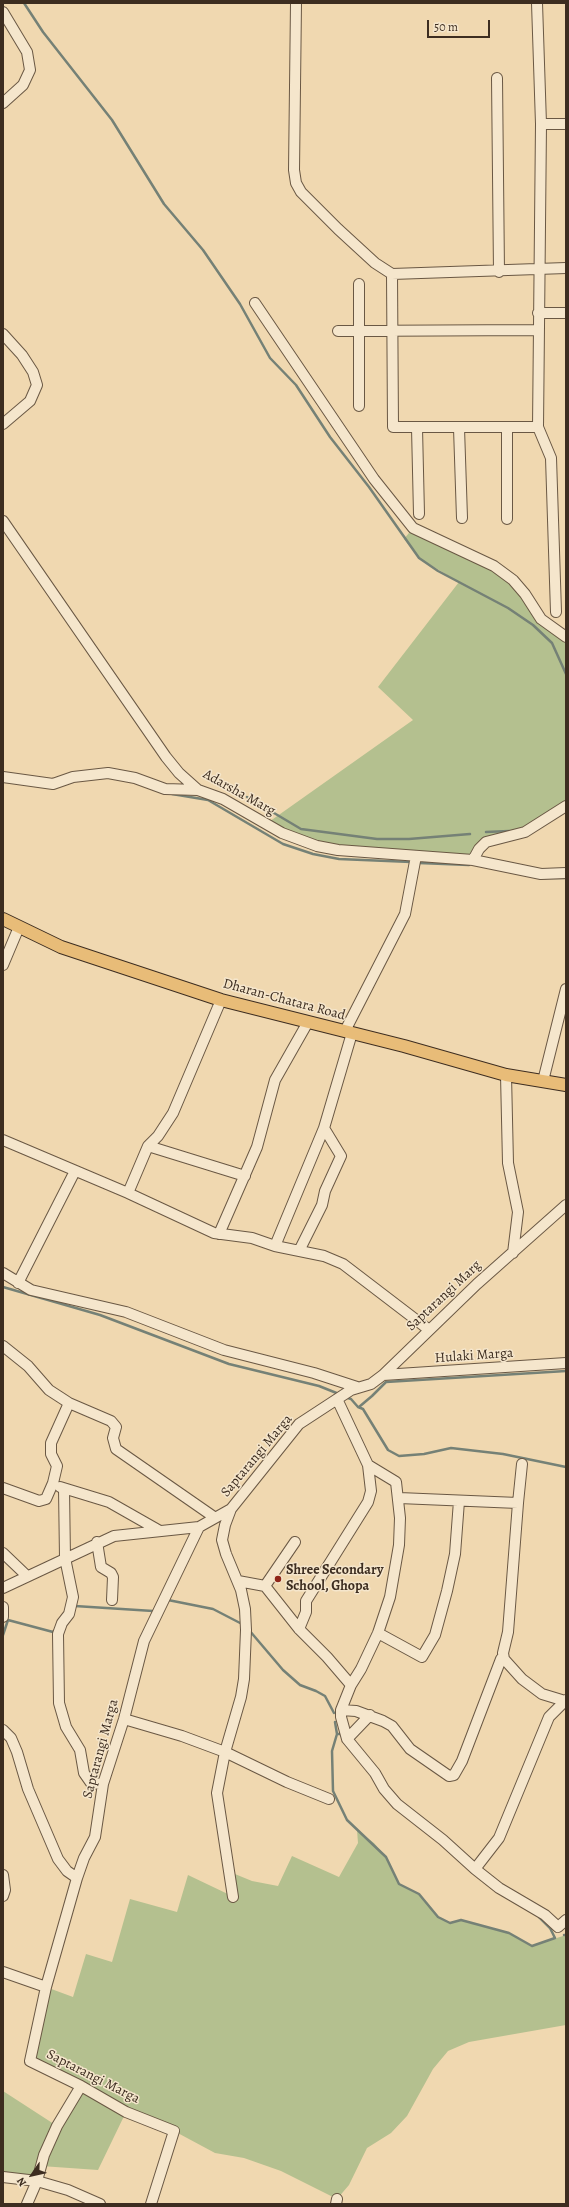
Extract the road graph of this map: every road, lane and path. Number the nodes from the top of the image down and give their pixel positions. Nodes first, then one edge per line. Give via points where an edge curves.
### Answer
1 (296, 3) edge
2 (537, 3) edge
3 (3, 12) edge
4 (497, 78) dead end
5 (3, 103) edge
6 (541, 124) junction
7 (566, 124) edge
8 (566, 268) edge
9 (540, 269) junction
10 (499, 272) junction
11 (392, 274) junction
12 (359, 284) dead end
13 (255, 303) dead end
14 (538, 313) junction
15 (566, 313) edge
16 (359, 330) junction
17 (393, 330) junction
18 (537, 330) junction
19 (338, 331) dead end
20 (3, 334) edge
21 (359, 406) dead end
22 (3, 424) edge
23 (538, 427) junction
24 (417, 428) junction
25 (459, 428) junction
26 (506, 428) junction
27 (419, 514) dead end
28 (462, 518) dead end
29 (507, 519) dead end
30 (3, 521) edge
31 (556, 612) dead end
32 (566, 637) edge
33 (3, 777) edge
34 (198, 790) junction
35 (566, 806) edge
36 (416, 856) junction
37 (473, 860) junction
38 (566, 874) edge
39 (3, 919) edge
40 (19, 927) junction
41 (3, 965) edge
42 (566, 989) edge
43 (221, 1000) junction
44 (308, 1022) junction
45 (348, 1032) junction
46 (506, 1075) junction
47 (543, 1081) junction
48 (566, 1085) edge
49 (324, 1128) junction
50 (3, 1140) edge
51 (148, 1146) junction
52 (75, 1171) junction
53 (245, 1176) junction
54 (128, 1193) junction
55 (566, 1205) edge
56 (219, 1234) junction
57 (275, 1246) junction
58 (299, 1251) junction
59 (513, 1253) junction
60 (3, 1273) edge
61 (18, 1283) junction
62 (428, 1329) junction
63 (3, 1346) edge
64 (566, 1363) edge
65 (383, 1375) junction
66 (354, 1388) junction
67 (339, 1398) junction
68 (70, 1403) junction
69 (522, 1464) dead end
70 (368, 1465) junction
71 (53, 1483) junction
72 (3, 1488) edge
73 (64, 1489) junction
74 (399, 1498) junction
75 (459, 1501) junction
76 (518, 1503) junction
77 (231, 1509) junction
78 (214, 1517) junction
79 (199, 1527) junction
80 (160, 1531) junction
81 (97, 1542) junction
82 (296, 1542) dead end
83 (3, 1553) edge
84 (65, 1558) junction
85 (27, 1576) junction
86 (238, 1581) junction
87 (266, 1586) junction
88 (3, 1588) edge
89 (112, 1600) dead end
90 (3, 1607) edge
91 (3, 1617) edge
92 (299, 1629) junction
93 (378, 1633) junction
94 (504, 1659) junction
95 (351, 1685) junction
96 (566, 1700) edge
97 (342, 1710) junction
98 (370, 1714) junction
99 (124, 1719) junction
100 (3, 1730) edge
101 (347, 1739) junction
102 (225, 1752) junction
103 (104, 1784) junction
104 (329, 1799) dead end
105 (475, 1869) junction
106 (3, 1874) edge
107 (77, 1878) junction
108 (3, 1896) edge
109 (232, 1897) dead end
110 (566, 1920) edge
111 (3, 1972) edge
112 (46, 1987) junction
113 (81, 2086) junction
114 (3, 2177) edge
115 (37, 2181) junction
116 (27, 2204) edge
117 (100, 2204) edge
118 (151, 2204) edge

1 - 11 street via 296,183 301,192 338,229 375,263
2 - 6 street
3 - 5 street via 27,52 30,70 23,85
4 - 10 street
6 - 7 street
6 - 9 street
8 - 9 street
9 - 10 street
9 - 14 street
10 - 11 street
11 - 17 street
12 - 16 street
13 - 32 street via 374,479 413,528 494,566 526,594 541,619
14 - 15 street
14 - 18 street
16 - 17 street
16 - 19 street
16 - 21 street
17 - 18 street
17 - 24 street via 393,427
18 - 23 street
20 - 22 street via 22,355 33,372 37,385 30,402
23 - 26 street
23 - 31 street via 551,458
24 - 25 street
24 - 27 street
25 - 26 street
25 - 28 street
26 - 29 street
30 - 34 street, Adarsha Marg via 166,757
33 - 34 street via 53,784 73,777 108,773 135,778 165,789
34 - 36 street, Adarsha Marg via 223,799 282,833 311,844 338,850
35 - 37 street via 525,832 486,842
36 - 37 street, Adarsha Marg
36 - 45 street via 405,914
37 - 38 street, Adarsha Marg via 541,874
39 - 40 main road, Dharan-Chatara Road
40 - 41 street
40 - 43 main road, Dharan-Chatara Road via 61,947 102,962
42 - 47 street
43 - 44 main road, Dharan-Chatara Road
43 - 51 street via 173,1113
44 - 45 main road, Dharan-Chatara Road
44 - 53 street via 275,1080
45 - 46 main road, Dharan-Chatara Road
45 - 49 street
46 - 47 main road, Dharan-Chatara Road
46 - 59 street via 508,1163 518,1212
47 - 48 main road, Dharan-Chatara Road
49 - 57 street
49 - 58 street via 341,1156 325,1191 322,1205
50 - 52 street
51 - 53 street
51 - 54 street
52 - 54 street
52 - 61 street
53 - 56 street
54 - 56 street
55 - 59 street, Saptarangi Marg
56 - 57 street via 252,1238
57 - 58 street
58 - 62 street via 324,1256 343,1264
59 - 62 street, Saptarangi Marg
60 - 61 street
61 - 66 street via 31,1290 126,1312 224,1350 314,1373
62 - 65 street, Saptarangi Marg
63 - 68 street via 28,1366 49,1390
64 - 65 street, Hulaki Marga
65 - 66 street, Saptarangi Marg via 371,1384
66 - 67 street, Saptarangi Marg
67 - 70 street
67 - 77 street, Saptarangi Marga via 300,1424
68 - 71 street via 51,1443 51,1454 57,1466
68 - 78 street via 111,1421 116,1427 113,1438 116,1449
69 - 76 street
70 - 74 street via 396,1482
70 - 92 street via 368,1502 308,1596 306,1612
71 - 72 street via 46,1499 39,1501
71 - 73 street
73 - 80 street via 109,1502
73 - 84 street
74 - 75 street
74 - 93 street via 400,1545 396,1572
75 - 76 street
75 - 93 street via 455,1554 447,1591 434,1635 422,1657
76 - 94 street
77 - 78 street, Saptarangi Marga
77 - 86 street via 224,1525 222,1540
78 - 79 street, Saptarangi Marga
79 - 80 street
79 - 99 street, Saptarangi Marga via 144,1640
80 - 81 street via 114,1536
81 - 84 street
81 - 89 street via 101,1567 113,1577
82 - 87 street
83 - 85 street
84 - 85 street
84 - 103 street via 73,1597 69,1614 58,1634 59,1703 66,1728 80,1750 84,1773 91,1783
85 - 88 street
86 - 87 street
86 - 102 street via 246,1626 242,1697
87 - 92 street
90 - 91 street
92 - 95 street
93 - 95 street
94 - 96 street via 522,1679 542,1694
94 - 98 street via 501,1659 462,1761 454,1775 449,1776 410,1748 392,1726
95 - 97 street
96 - 105 street via 549,1717 498,1838
97 - 98 street
97 - 101 street via 341,1717
98 - 101 street
99 - 102 street
99 - 103 street, Saptarangi Marga
100 - 107 street via 11,1738 17,1752 28,1789 58,1859 67,1871
101 - 105 street via 397,1804
102 - 104 street
102 - 109 street via 217,1803 226,1842
103 - 107 street, Saptarangi Marga via 95,1837
105 - 110 street via 499,1888 545,1915 558,1927
106 - 108 street
107 - 112 street, Saptarangi Marga
111 - 112 street
112 - 113 street, Saptarangi Marga via 30,2061
113 - 115 street via 57,2126 44,2155
113 - 118 street, Saptarangi Marga via 126,2112 174,2131
114 - 115 street
115 - 116 street
115 - 117 street via 68,2190

